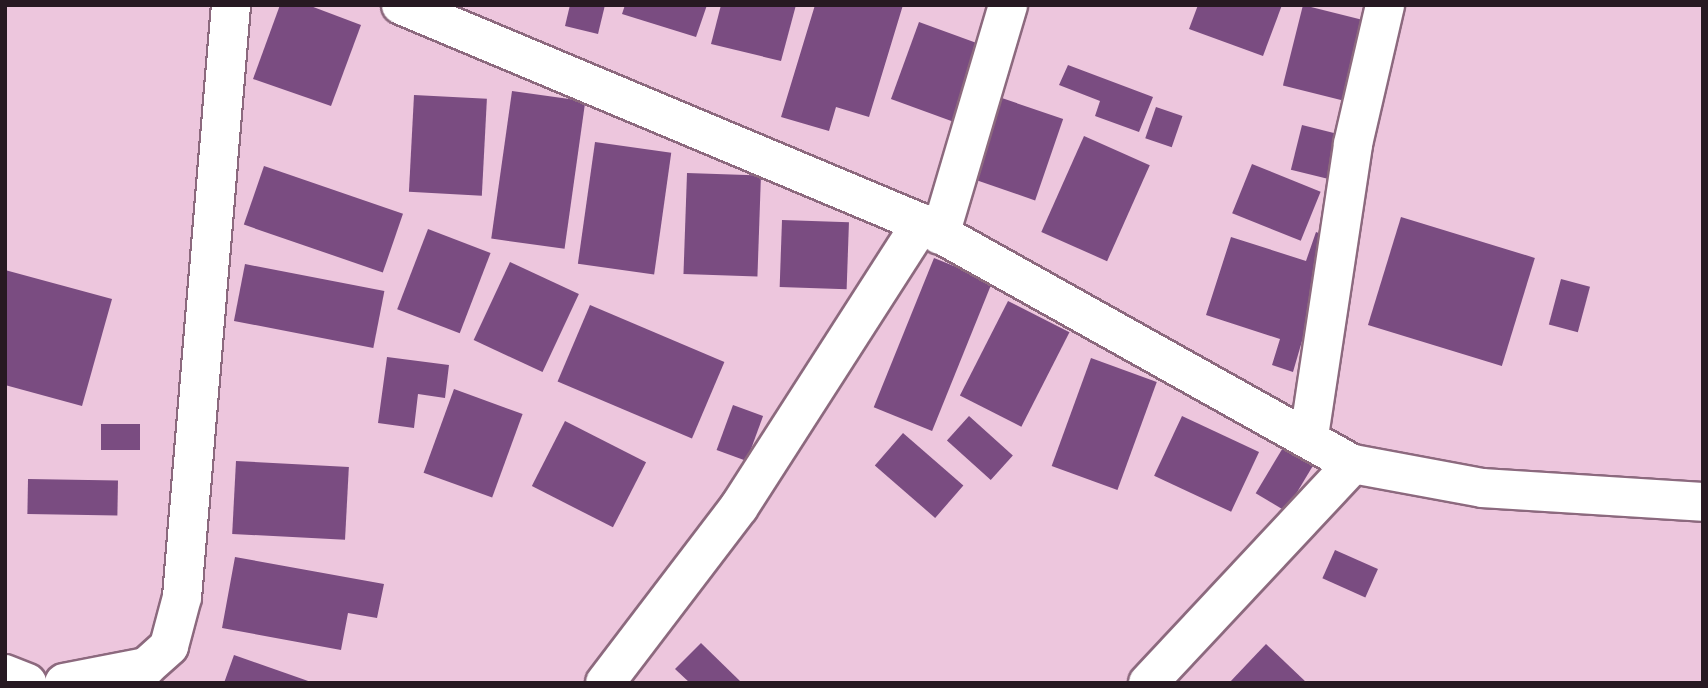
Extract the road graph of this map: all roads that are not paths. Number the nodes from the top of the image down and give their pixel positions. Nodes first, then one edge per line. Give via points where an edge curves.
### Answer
1 (231, 5) edge
2 (401, 5) edge
3 (1008, 5) edge
4 (1385, 5) edge
5 (930, 229) junction
6 (1309, 436) junction
7 (1353, 464) junction
8 (1703, 502) edge
9 (5, 674) edge
10 (147, 675) edge
11 (27, 683) edge
12 (64, 683) edge
13 (605, 683) edge
14 (1147, 683) edge

1 - 10 street via 181,597 169,646
2 - 5 street
3 - 5 street
4 - 6 street via 1353,144
5 - 6 street
5 - 13 street via 739,507
6 - 7 street
7 - 8 street via 1482,488
7 - 14 street
9 - 11 street
10 - 12 street

